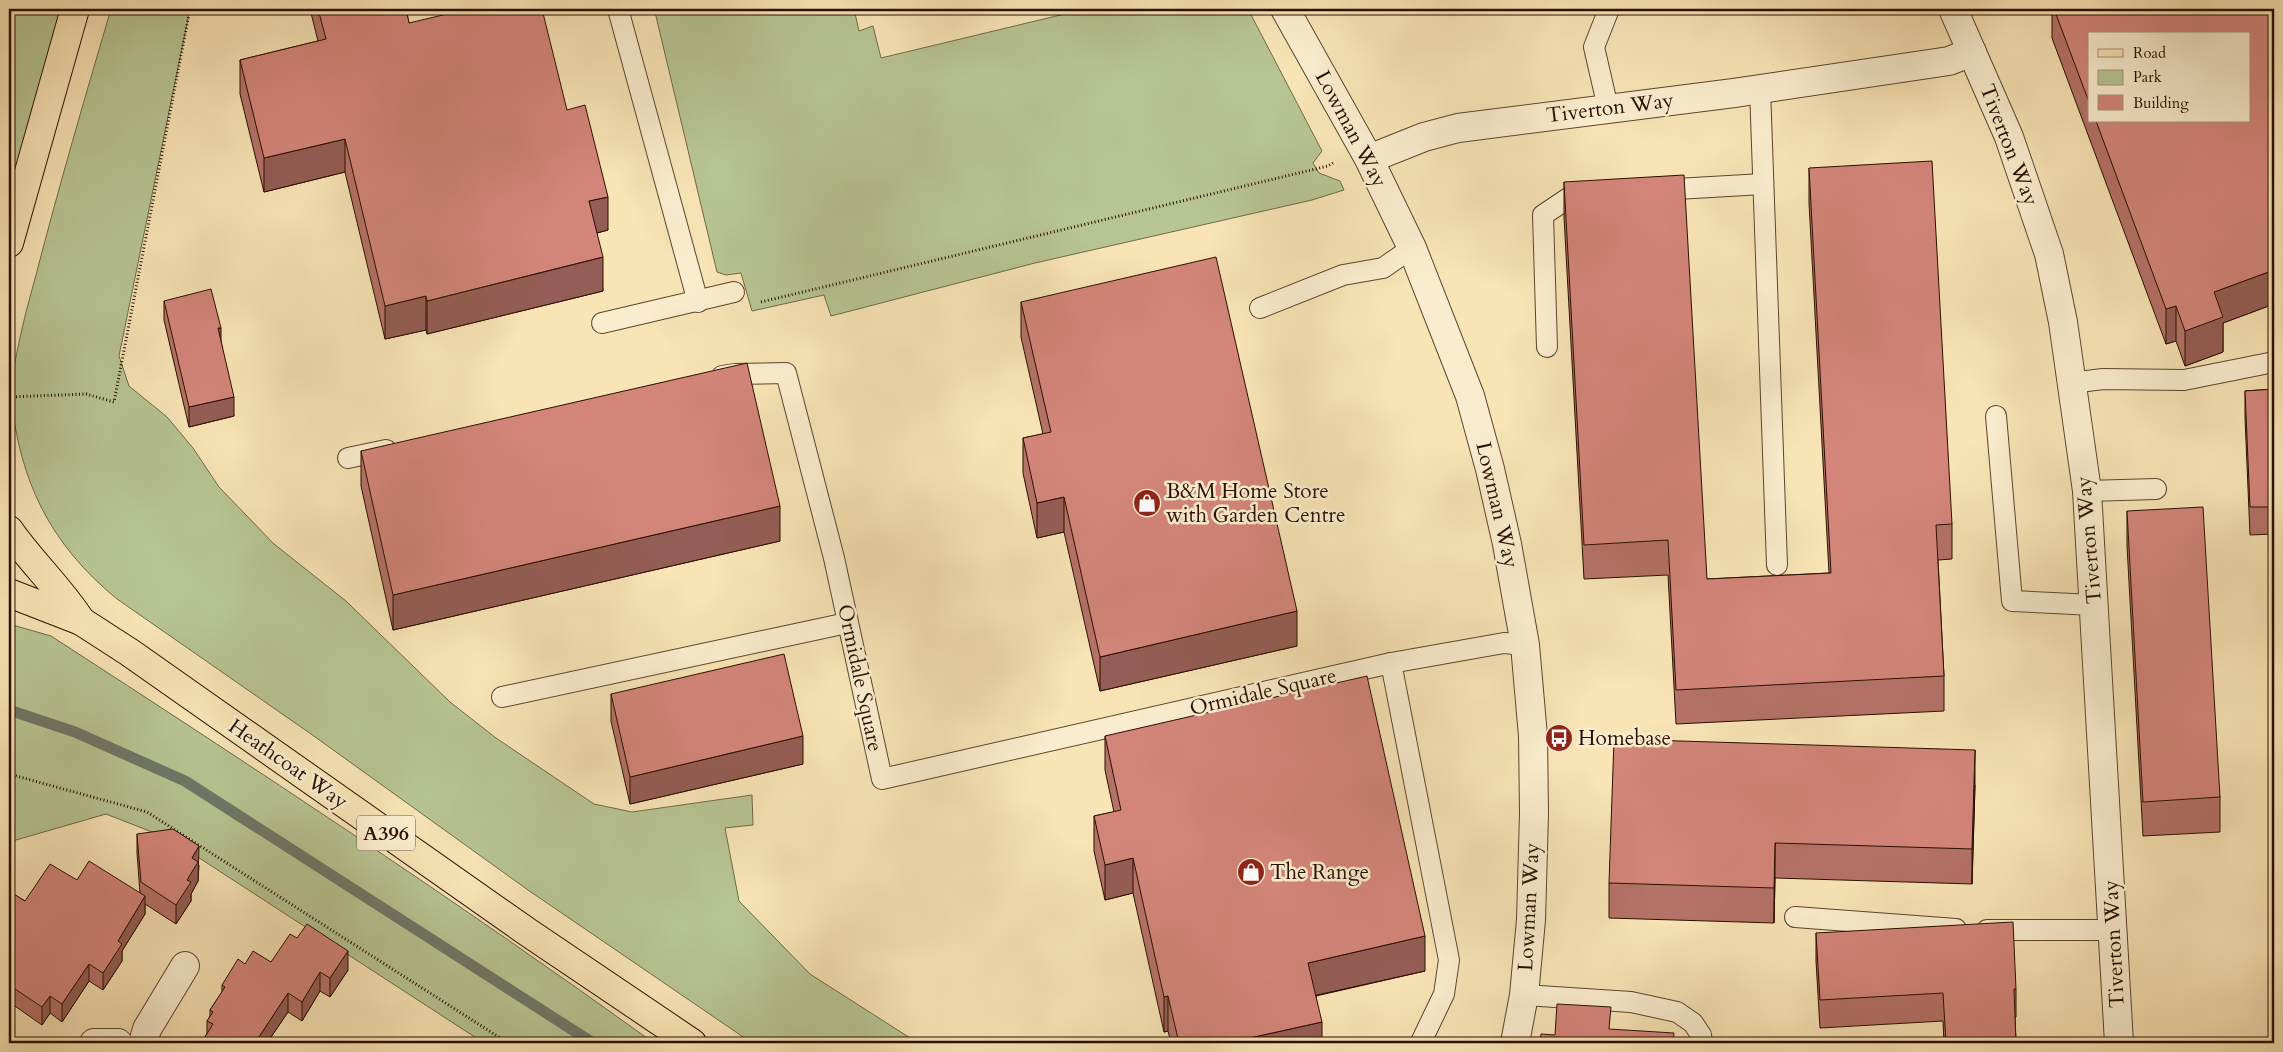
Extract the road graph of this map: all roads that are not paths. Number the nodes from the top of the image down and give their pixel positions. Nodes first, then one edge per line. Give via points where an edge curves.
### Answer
1 (75, 9) edge
2 (618, 9) edge
3 (1284, 9) edge
4 (1609, 9) edge
5 (1952, 9) edge
6 (1972, 52) junction
7 (1760, 89) junction
8 (1608, 108) junction
9 (1365, 152) junction
10 (1763, 184) junction
11 (1639, 191) edge
12 (1611, 192) edge
13 (9, 243) edge
14 (1412, 248) junction
15 (734, 292) road end
16 (698, 302) junction
17 (1260, 308) dead end
18 (602, 323) dead end
19 (1547, 347) dead end
20 (2274, 362) edge
21 (706, 380) edge
22 (2071, 383) junction
23 (1996, 416) dead end
24 (406, 445) edge
25 (348, 458) dead end
26 (2156, 489) dead end
27 (2086, 491) junction
28 (9, 530) edge
29 (1777, 565) dead end
30 (9, 593) edge
31 (2094, 605) junction
32 (82, 621) junction
33 (847, 623) junction
34 (1525, 645) junction
35 (1391, 663) junction
36 (502, 697) dead end
37 (1795, 917) dead end
38 (2113, 930) junction
39 (185, 966) dead end
40 (1524, 995) junction
41 (1421, 1042) dead end
42 (94, 1043) edge
43 (118, 1043) edge
44 (143, 1043) edge
45 (692, 1043) edge
46 (1515, 1043) edge
47 (1702, 1043) edge
48 (2119, 1043) edge

1 - 13 main road
2 - 16 lane
3 - 9 street, Lowman Way
4 - 8 lane via 1594,47
5 - 6 street, Tiverton Way
6 - 7 street, Tiverton Way via 1949,61
6 - 22 street, Tiverton Way via 2009,137 2049,254
7 - 8 street, Tiverton Way
7 - 10 lane
8 - 9 street, Tiverton Way via 1458,128
9 - 14 street, Lowman Way
10 - 11 lane
10 - 29 lane
12 - 19 lane via 1573,195 1543,215
14 - 17 lane via 1383,268 1343,275
14 - 34 street, Lowman Way via 1470,396 1507,544
15 - 16 lane
16 - 18 lane
20 - 22 lane via 2184,380 2103,379
21 - 33 lane, Ormidale Square via 735,374 786,373 834,558
22 - 27 street, Tiverton Way
23 - 31 lane via 2012,601
24 - 25 lane
26 - 27 lane
27 - 31 street, Tiverton Way
28 - 32 main road, Heathcoat Way / A396
30 - 32 main road, Heathcoat Way / A396
31 - 38 street, Tiverton Way
32 - 45 main road, Heathcoat Way / A396
33 - 35 lane, Ormidale Square via 882,779
33 - 36 lane
34 - 35 lane, Ormidale Square via 1504,643
34 - 40 street, Lowman Way via 1533,736 1534,814 1531,920
35 - 41 lane via 1449,960 1444,994
37 - 38 lane via 1965,930
38 - 48 street, Tiverton Way
39 - 44 street via 147,1029
40 - 46 street, Lowman Way
40 - 47 lane via 1631,1002 1677,1012 1693,1023
42 - 43 street

